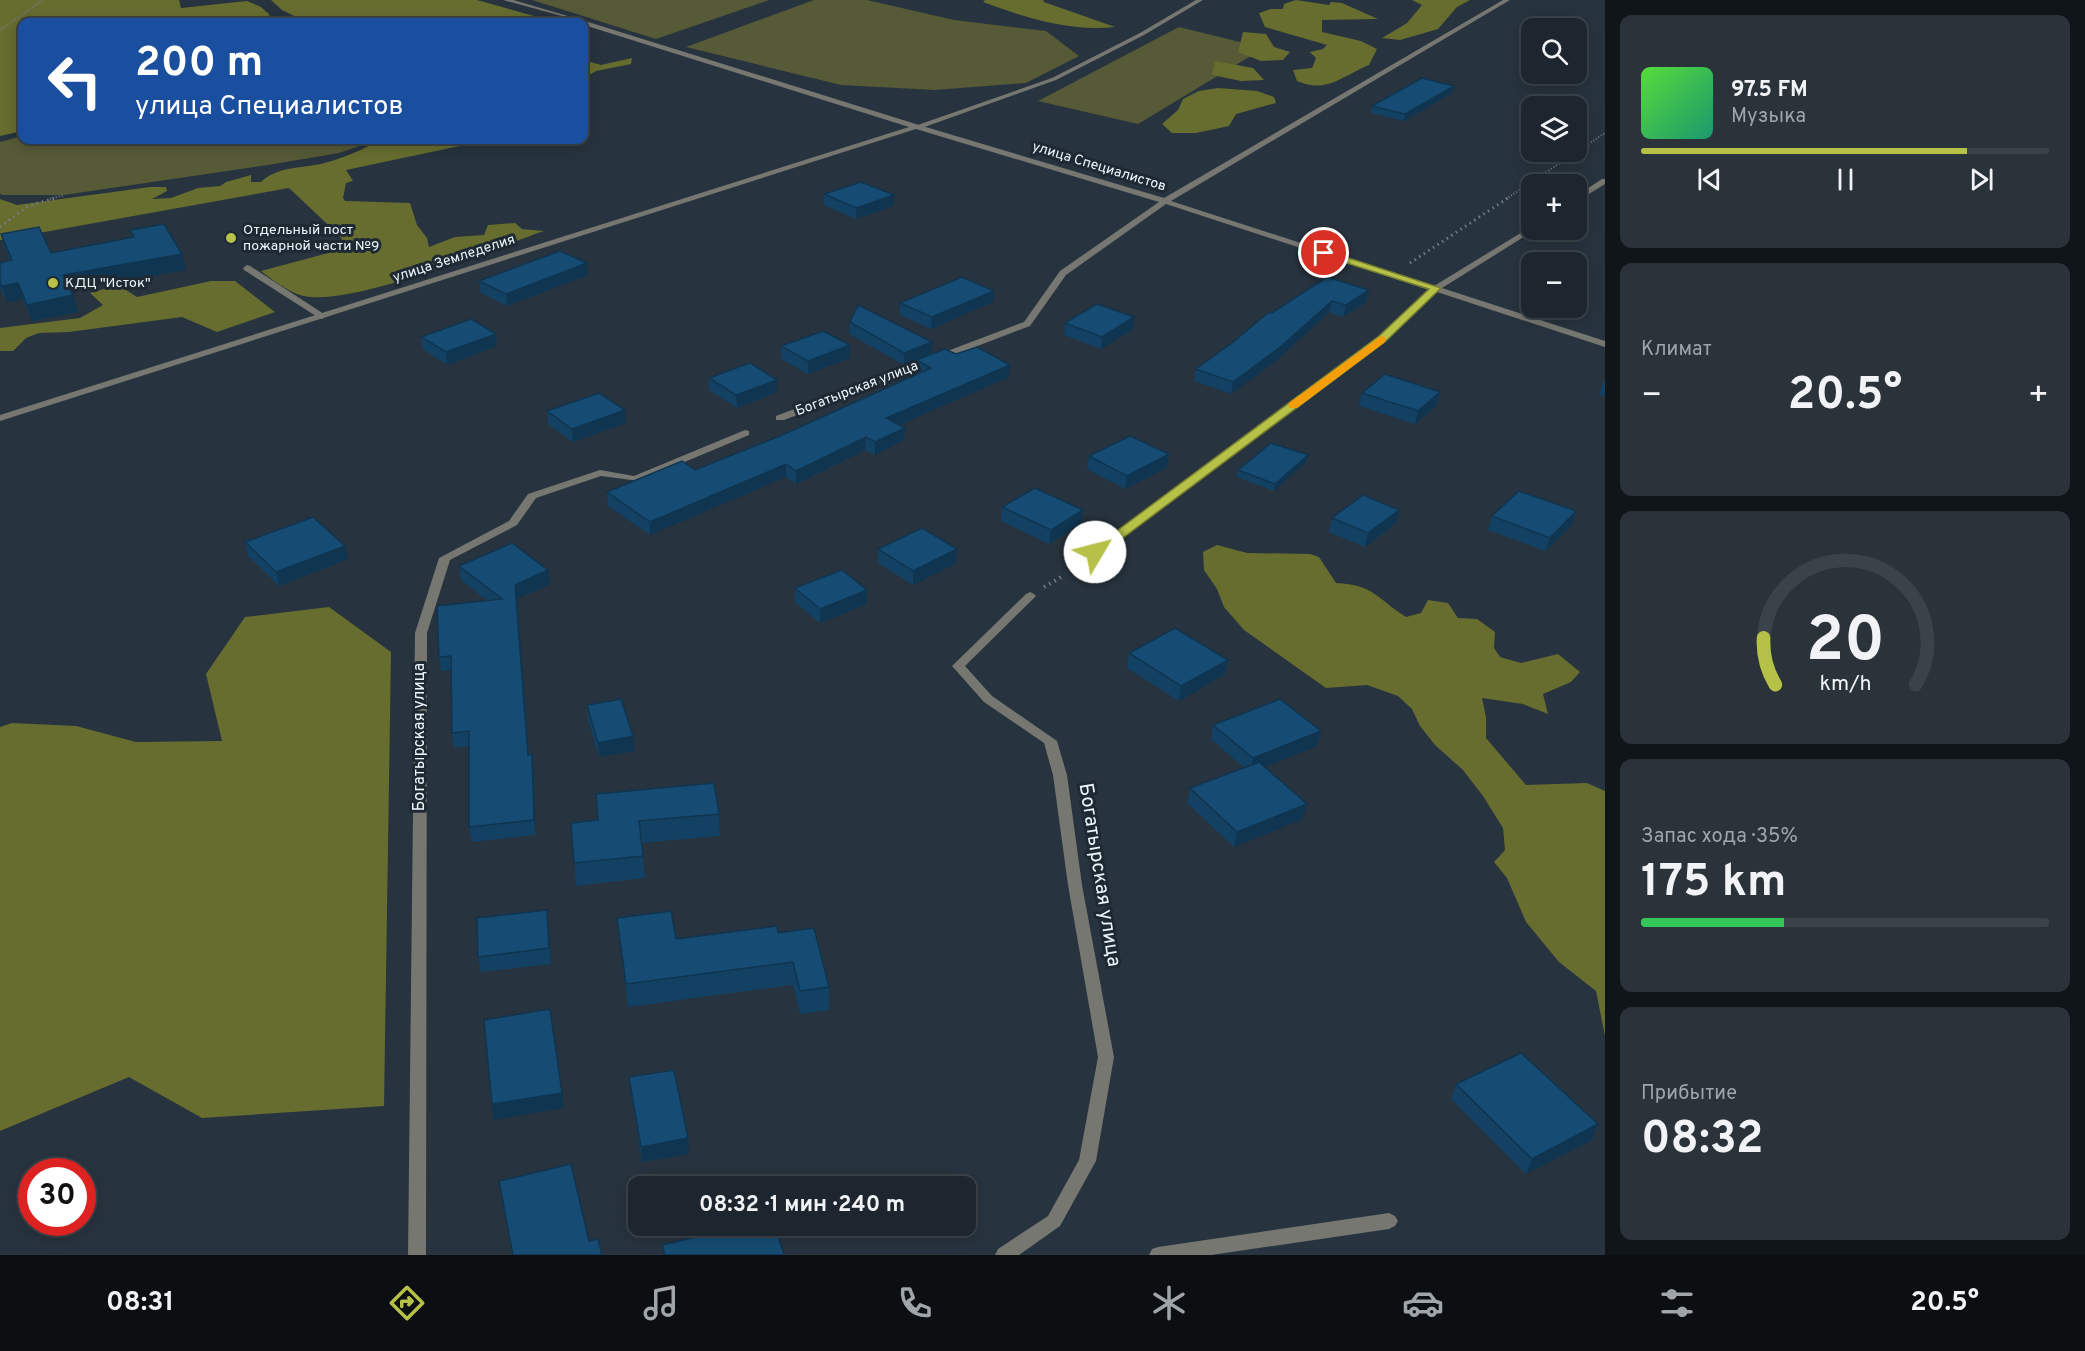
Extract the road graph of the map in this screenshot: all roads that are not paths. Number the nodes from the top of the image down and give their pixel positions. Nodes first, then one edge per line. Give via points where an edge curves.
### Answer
1 (506, 0) edge
2 (1200, 0) edge
3 (1507, 0) edge
4 (566, 18) edge
5 (588, 25) edge
6 (916, 127) junction
7 (1605, 181) edge
8 (1601, 188) edge
9 (1587, 195) edge
10 (1165, 201) junction
11 (1521, 235) edge
12 (247, 268) dead end
13 (1436, 288) junction
14 (322, 316) junction
15 (1605, 344) edge
16 (0, 418) edge
17 (780, 418) dead end
18 (745, 433) dead end
19 (1076, 567) road end
20 (1030, 596) road end
21 (1389, 1221) dead end
22 (417, 1255) edge
23 (1005, 1255) edge
24 (1158, 1255) edge

1 - 4 street, улица Специалистов
2 - 6 street, улица Земледелия via 1054,79
3 - 10 street, Богатырская улица
5 - 6 street, улица Специалистов
6 - 10 street, улица Специалистов
6 - 14 street, улица Земледелия
7 - 8 street
8 - 9 street
10 - 13 street, улица Специалистов
10 - 17 street, Богатырская улица via 1063,273 1027,324
11 - 13 street
12 - 14 street
13 - 15 street, улица Специалистов
13 - 19 street via 1383,338
14 - 16 street, улица Земледелия
18 - 22 street, Богатырская улица via 635,479 600,472 532,496 513,524 445,558 421,633
20 - 23 street, Богатырская улица via 958,666 988,699 1050,741 1060,776 1106,1057 1087,1161 1054,1221
21 - 24 street

